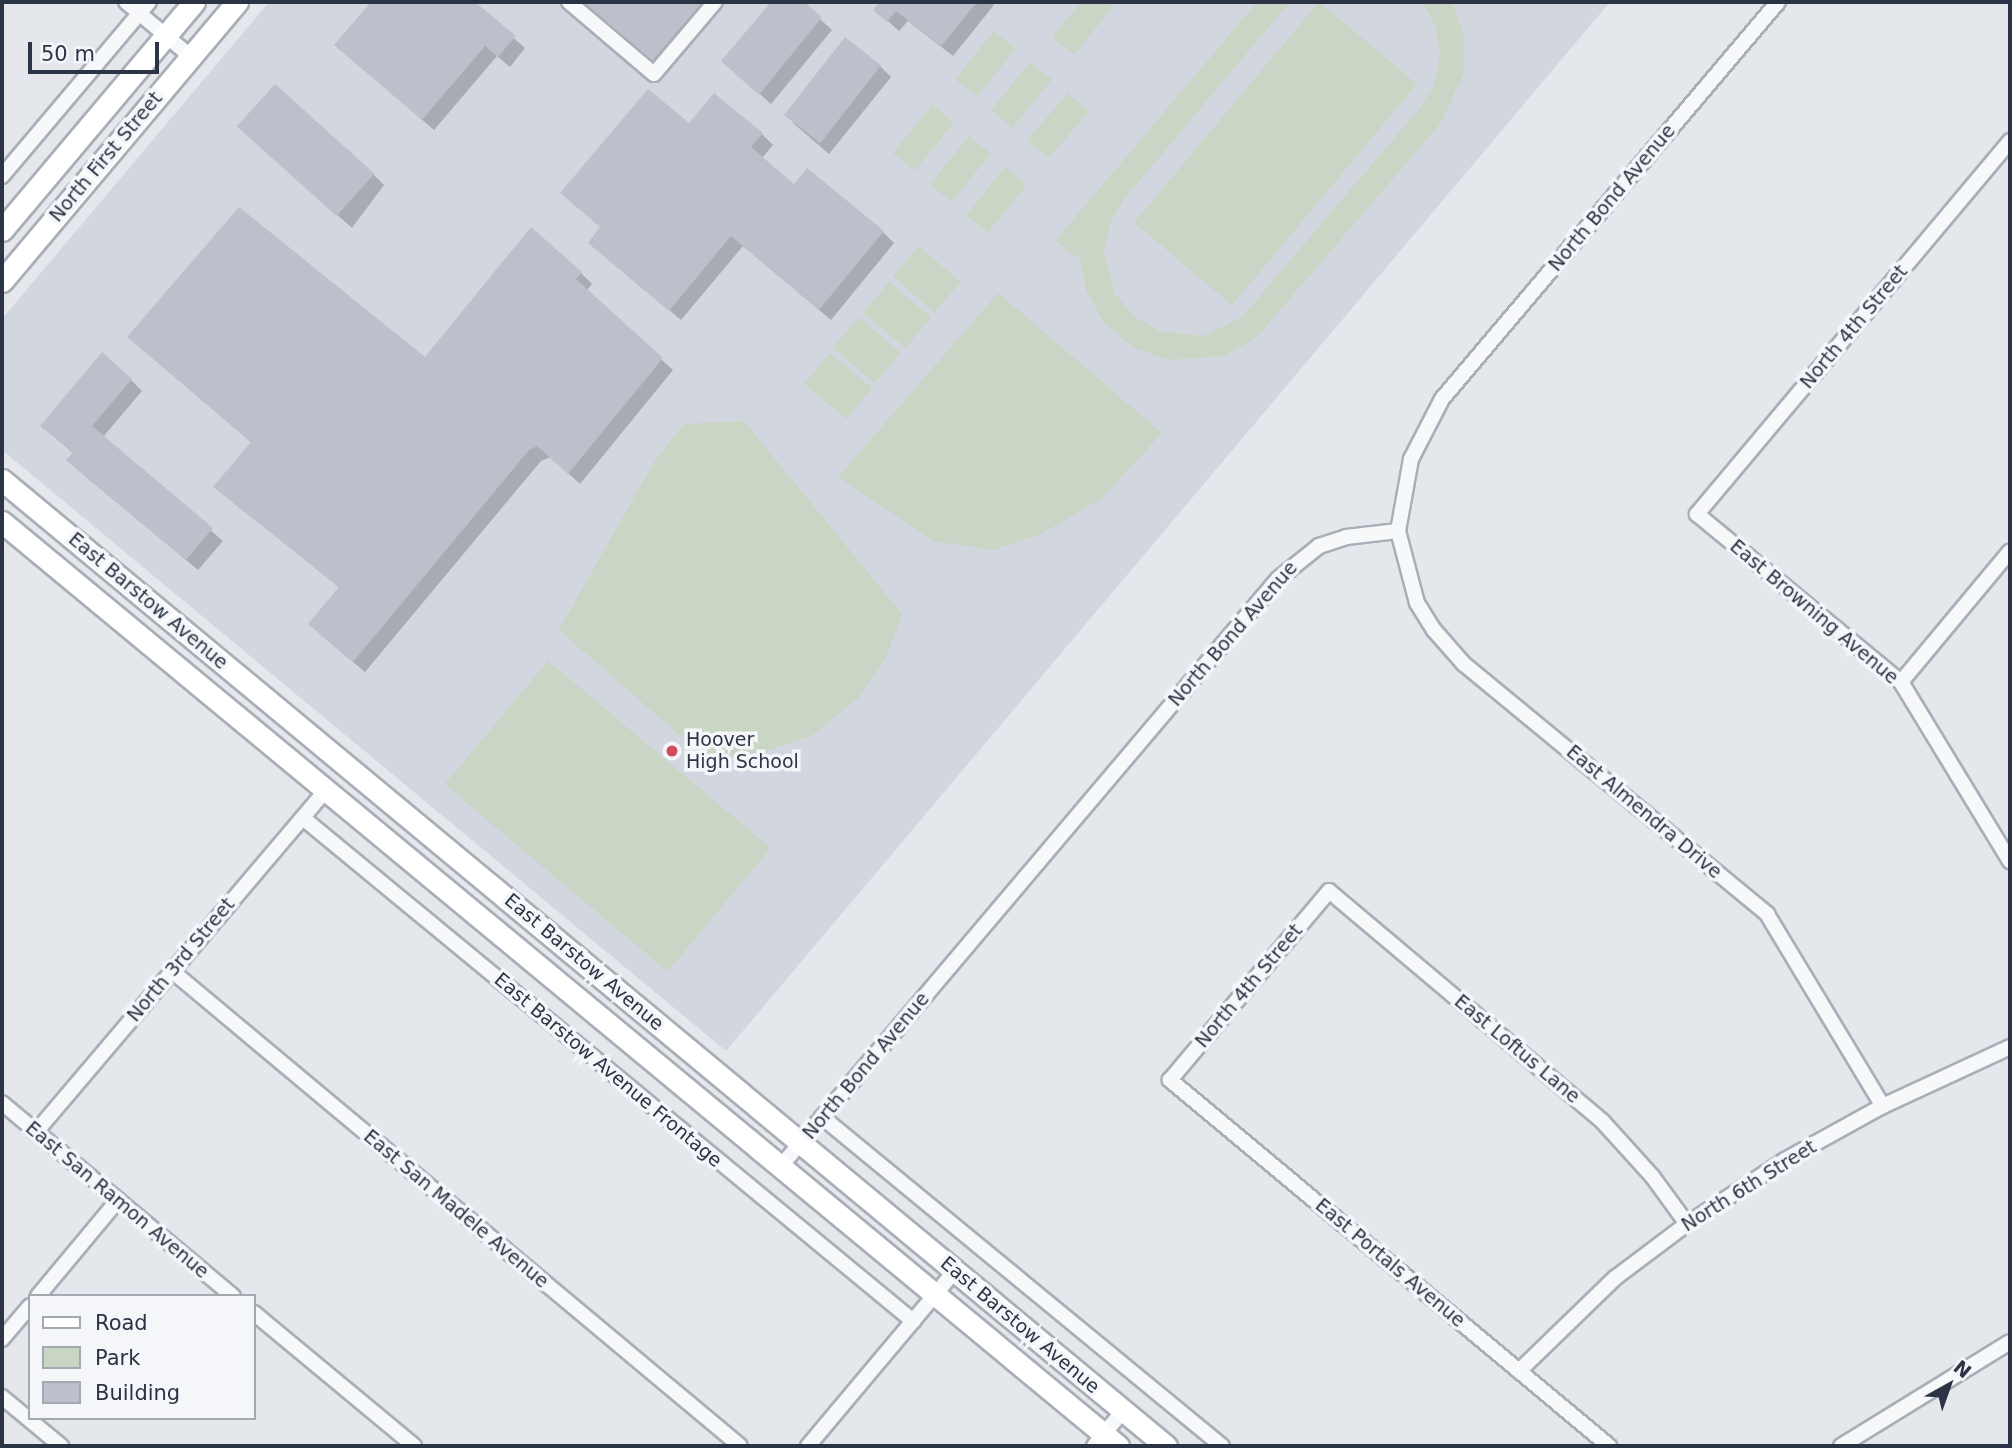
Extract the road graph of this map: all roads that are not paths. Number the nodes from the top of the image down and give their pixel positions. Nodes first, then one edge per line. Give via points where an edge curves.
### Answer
1 (126, 2) edge
2 (194, 2) edge
3 (237, 2) edge
4 (569, 2) edge
5 (715, 2) edge
6 (1777, 2) edge
7 (144, 7) edge
8 (166, 35) junction
9 (190, 56) junction
10 (2010, 141) edge
11 (3, 173) edge
12 (2, 230) edge
13 (2, 281) edge
14 (2, 480) edge
15 (1697, 514) joint
16 (2, 522) edge
17 (1398, 531) junction
18 (2010, 551) edge
19 (1901, 682) junction
20 (326, 790) junction
21 (303, 818) junction
22 (2010, 861) edge
23 (1329, 891) joint
24 (172, 971) junction
25 (2010, 1047) edge
26 (1170, 1080) joint
27 (2, 1103) edge
28 (1883, 1106) junction
29 (822, 1117) junction
30 (36, 1132) junction
31 (801, 1142) junction
32 (782, 1166) junction
33 (118, 1200) junction
34 (1687, 1224) junction
35 (955, 1271) junction
36 (40, 1294) edge
37 (231, 1294) edge
38 (935, 1295) junction
39 (28, 1308) edge
40 (256, 1315) edge
41 (913, 1321) junction
42 (2, 1339) edge
43 (2010, 1342) edge
44 (1519, 1371) junction
45 (2, 1397) edge
46 (1124, 1411) junction
47 (28, 1419) edge
48 (30, 1420) edge
49 (1105, 1442) edge
50 (61, 1446) edge
51 (414, 1446) edge
52 (740, 1446) edge
53 (808, 1446) edge
54 (1166, 1446) edge
55 (1222, 1446) edge
56 (1609, 1446) edge
57 (1842, 1446) edge

1 - 7 street
2 - 8 main road, North First Street
3 - 9 main road, North First Street
4 - 5 street via 654,74
6 - 17 street, North Bond Avenue via 1442,399 1411,459
7 - 8 street
7 - 11 street
8 - 9 street
8 - 12 main road, North First Street
9 - 13 main road, North First Street
10 - 15 street, North 4th Street
14 - 31 main road, East Barstow Avenue
15 - 19 street, East Browning Avenue
16 - 20 main road, East Barstow Avenue
17 - 28 street, East Almendra Drive via 1417,603 1442,638 1464,664 1767,914
17 - 29 street, North Bond Avenue via 1346,537 1295,561
18 - 19 street
19 - 22 street, East Browning Avenue
20 - 21 street, North 3rd Street
20 - 32 main road, East Barstow Avenue
21 - 24 street, North 3rd Street
21 - 41 street, East Barstow Avenue Frontage
23 - 26 street, North 4th Street
23 - 34 street, East Loftus Lane via 1604,1122
24 - 30 street, North 3rd Street
24 - 52 street, East San Madele Avenue
25 - 28 street, North 6th Street
26 - 44 street, East Portals Avenue
27 - 30 street, East San Ramon Avenue
28 - 34 street, North 6th Street via 1784,1160
29 - 31 street, North Bond Avenue
29 - 55 street
30 - 33 street, East San Ramon Avenue
31 - 32 street, North Bond Avenue
31 - 35 main road, East Barstow Avenue
32 - 38 main road, East Barstow Avenue
33 - 36 street
33 - 37 street, East San Ramon Avenue
34 - 44 street, North 6th Street via 1615,1278
35 - 38 street
35 - 46 main road, East Barstow Avenue
38 - 41 street
38 - 49 main road, East Barstow Avenue
39 - 42 street
40 - 51 street
41 - 53 street
43 - 57 street
44 - 56 street, East Portals Avenue
45 - 47 street
46 - 49 street
46 - 54 main road, East Barstow Avenue
48 - 50 street

